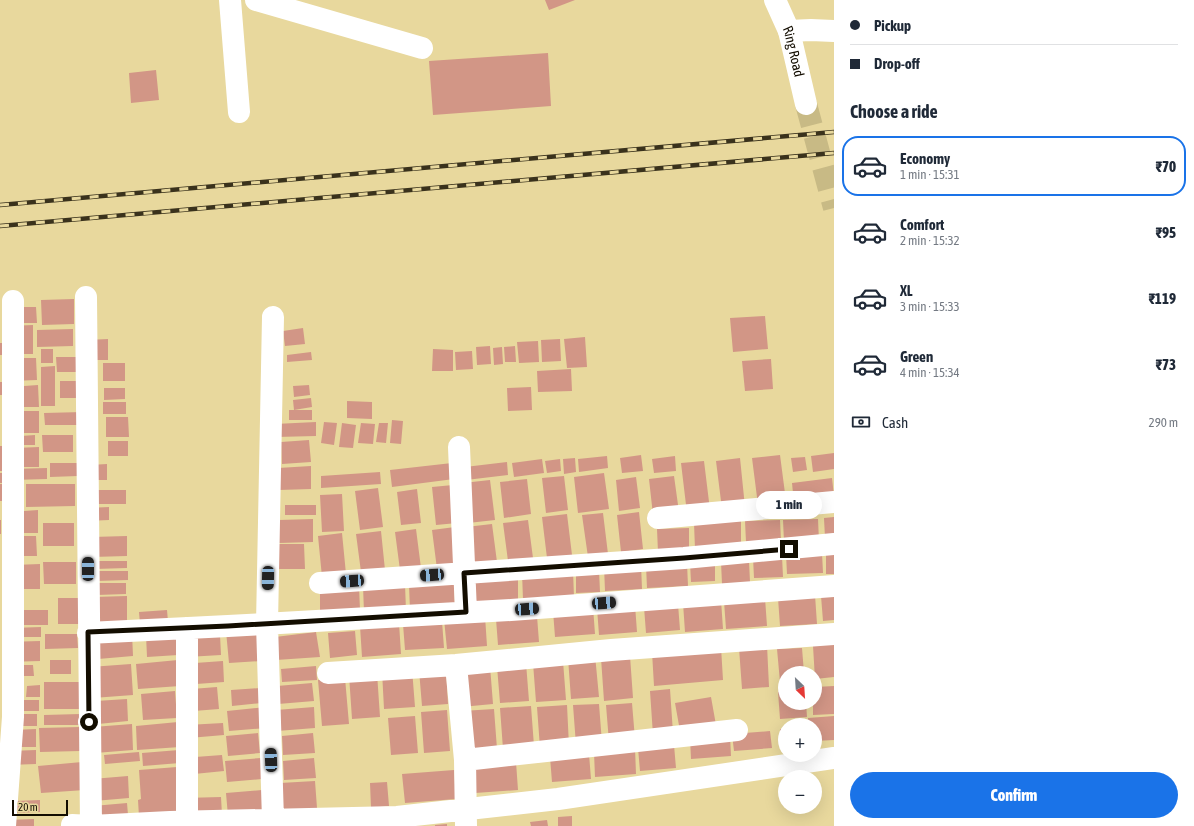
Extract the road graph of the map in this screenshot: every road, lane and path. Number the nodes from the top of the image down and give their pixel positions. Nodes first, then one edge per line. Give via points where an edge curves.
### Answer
1 (230, 0) edge
2 (256, 0) edge
3 (775, 0) edge
4 (789, 31) junction
5 (834, 31) edge
6 (422, 48) dead end
7 (806, 104) tunnel mouth
8 (239, 112) dead end
9 (86, 297) dead end
10 (13, 301) dead end
11 (273, 317) dead end
12 (459, 447) dead end
13 (834, 502) edge
14 (658, 518) dead end
15 (834, 544) edge
16 (464, 573) junction
17 (320, 583) dead end
18 (834, 586) edge
19 (466, 612) junction
20 (267, 624) junction
21 (188, 628) junction
22 (88, 632) junction
23 (834, 634) edge
24 (456, 665) junction
25 (328, 673) dead end
26 (737, 730) dead end
27 (834, 758) edge
28 (464, 760) junction
29 (466, 818) edge
30 (269, 822) edge
31 (363, 822) edge
32 (176, 823) edge
33 (5, 826) edge
34 (72, 826) edge
35 (91, 826) edge

1 - 8 main road
2 - 6 main road
3 - 4 main road, Ring Road
4 - 5 main road
4 - 7 main road, Ring Road
9 - 22 main road
10 - 33 main road via 13,717
11 - 20 main road
12 - 16 main road
13 - 14 main road
15 - 16 main road via 684,558
16 - 17 main road
16 - 19 main road
18 - 19 main road
19 - 20 main road
20 - 21 main road
20 - 30 main road
21 - 22 main road
21 - 32 main road
22 - 35 main road
23 - 24 main road via 611,650
24 - 25 main road
24 - 28 main road
26 - 28 main road
27 - 29 main road via 558,799
28 - 29 main road
29 - 31 main road via 397,817
30 - 31 main road
30 - 32 main road
32 - 35 main road
34 - 35 main road

